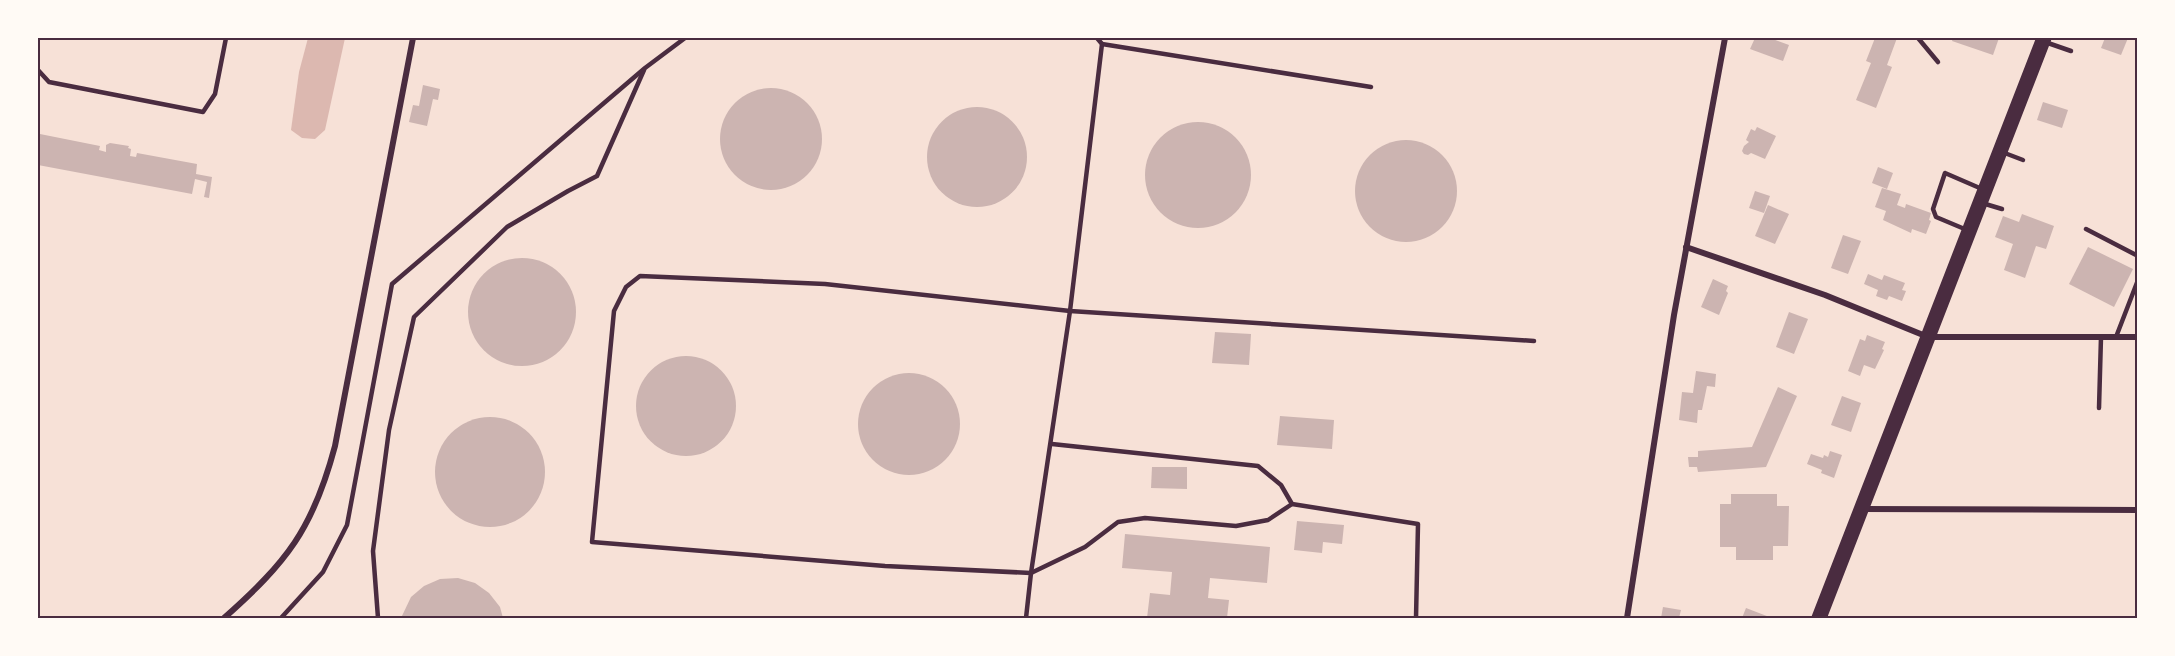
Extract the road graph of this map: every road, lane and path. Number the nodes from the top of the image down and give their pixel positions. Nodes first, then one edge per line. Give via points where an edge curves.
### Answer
1 (226, 38) edge
2 (413, 38) edge
3 (685, 38) edge
4 (1096, 38) edge
5 (1725, 38) edge
6 (1918, 38) edge
7 (2043, 39) edge
8 (1102, 44) junction
9 (2071, 51) dead end
10 (1938, 62) dead end
11 (645, 68) junction
12 (38, 70) edge
13 (1371, 87) dead end
14 (1999, 152) junction
15 (2023, 160) dead end
16 (1982, 196) junction
17 (2002, 208) dead end
18 (2086, 229) dead end
19 (1969, 230) junction
20 (1686, 247) junction
21 (2138, 256) edge
22 (2138, 280) edge
23 (1070, 311) junction
24 (1928, 337) junction
25 (2101, 337) junction
26 (2116, 337) junction
27 (2138, 337) edge
28 (1534, 341) dead end
29 (2099, 408) dead end
30 (1052, 444) junction
31 (1292, 504) junction
32 (1861, 509) junction
33 (2138, 510) edge
34 (1031, 573) junction
35 (224, 618) edge
36 (281, 618) edge
37 (378, 618) edge
38 (1026, 618) edge
39 (1416, 618) edge
40 (1627, 618) edge
41 (1819, 618) edge

1 - 12 lane via 215,94 202,112 49,82
2 - 35 street via 327,475 296,542 260,587
3 - 11 lane
4 - 8 lane
5 - 20 street
6 - 10 lane
7 - 9 lane
7 - 14 main road
8 - 13 lane
8 - 23 lane
11 - 36 lane via 392,285 347,525 323,572
11 - 37 lane via 597,176 507,227 414,317 388,430 373,551
14 - 15 lane
14 - 16 main road
16 - 17 lane
16 - 19 main road
16 - 19 lane via 1945,173 1933,209 1936,217
18 - 21 lane
19 - 24 main road
20 - 24 street via 1825,295
20 - 40 street
22 - 26 lane
23 - 28 lane
23 - 30 lane
23 - 34 lane via 825,284 640,276 626,287 614,311 592,542 885,566
24 - 25 street
24 - 32 main road
25 - 26 street
25 - 29 lane
26 - 27 street
30 - 31 lane via 1258,466 1281,485
30 - 34 lane
31 - 34 lane via 1268,520 1236,526 1145,518 1118,522 1085,547
31 - 39 lane via 1418,524
32 - 33 street
32 - 41 main road
34 - 38 lane

